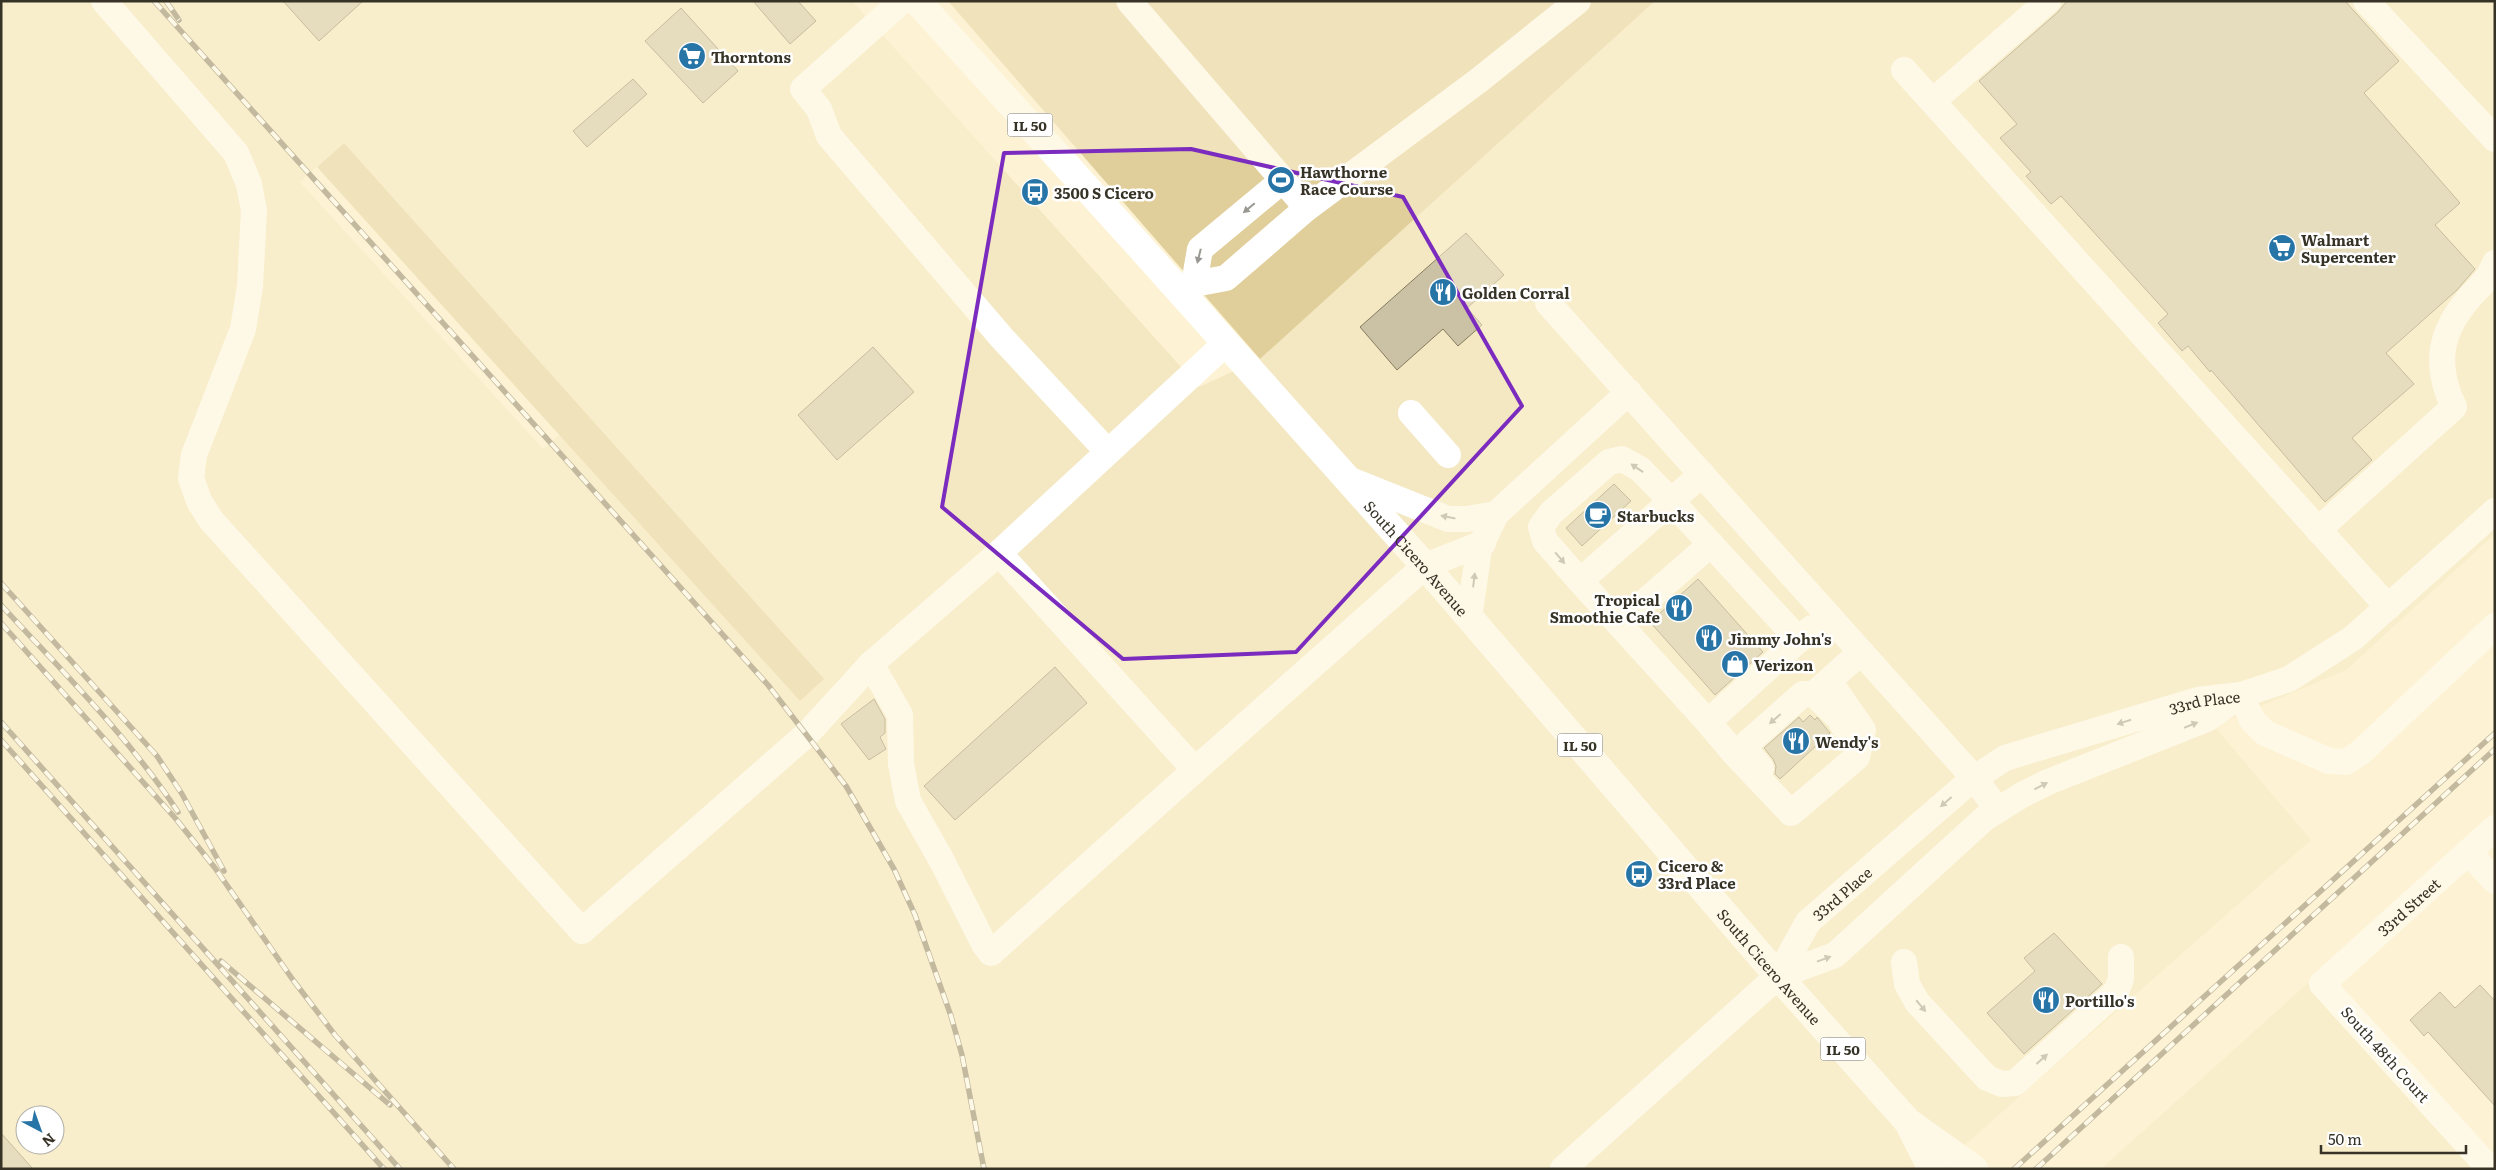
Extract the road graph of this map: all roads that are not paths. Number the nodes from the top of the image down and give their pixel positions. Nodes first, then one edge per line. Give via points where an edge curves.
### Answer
1 (104, 1) edge
2 (902, 1) edge
3 (917, 1) edge
4 (1128, 1) edge
5 (1578, 1) edge
6 (2048, 1) edge
7 (2366, 1) edge
8 (1904, 70) dead end
9 (1933, 101) junction
10 (2495, 139) edge
11 (1283, 180) junction
12 (1307, 208) junction
13 (2495, 263) edge
14 (1188, 289) junction
15 (1548, 303) dead end
16 (1226, 343) junction
17 (1629, 392) junction
18 (1411, 414) dead end
19 (1108, 452) junction
20 (1448, 455) dead end
21 (1702, 474) junction
22 (1348, 479) junction
23 (1672, 502) junction
24 (2495, 511) edge
25 (1496, 514) junction
26 (2318, 530) junction
27 (1482, 543) junction
28 (1711, 544) junction
29 (999, 553) junction
30 (1425, 566) junction
31 (1580, 581) junction
32 (2388, 607) junction
33 (1828, 614) junction
34 (1470, 618) junction
35 (1619, 624) junction
36 (2495, 626) edge
37 (1799, 640) junction
38 (1861, 652) junction
39 (871, 664) junction
40 (2241, 695) junction
41 (1708, 722) junction
42 (1195, 770) junction
43 (1974, 778) junction
44 (1998, 810) junction
45 (2495, 828) edge
46 (2468, 852) junction
47 (2495, 882) edge
48 (2121, 957) dead end
49 (1904, 962) dead end
50 (1778, 976) junction
51 (2322, 984) joint
52 (1908, 1122) junction
53 (1563, 1169) edge
54 (1932, 1169) edge
55 (1974, 1169) edge
56 (2490, 1169) edge

1 - 39 street via 236,153 250,184 254,212 250,286 243,329 194,455 191,478 199,501 210,520 582,931 807,734
2 - 19 street via 804,89 819,109 829,136 1002,338
3 - 14 main road, South Cicero Avenue / IL 50
4 - 11 street
5 - 12 street via 1478,81
6 - 9 street
7 - 10 street
8 - 9 street
9 - 26 street
11 - 12 street
11 -> 14 street via 1200,249
12 - 14 street via 1226,278
13 - 26 street via 2487,281 2470,297 2445,334 2441,363 2446,390 2454,407
14 - 16 main road, South Cicero Avenue / IL 50
15 - 17 street
16 - 19 street
16 - 22 main road, South Cicero Avenue / IL 50
17 - 21 street
17 - 25 street
18 - 20 street
19 - 29 street
21 - 23 street
21 - 33 street
25 -> 22 street via 1467,519 1448,518
22 - 30 main road, South Cicero Avenue / IL 50
23 - 28 street
23 - 31 street
23 -> 31 street via 1640,468 1622,459 1609,462 1595,474 1551,513 1541,527 1545,541
24 - 32 street
25 - 27 street
26 - 32 street
27 - 30 street
34 -> 27 street
28 - 35 street
28 - 37 street
29 - 39 street
29 - 42 street
30 - 34 main road, South Cicero Avenue / IL 50
30 - 42 street
31 - 35 street
32 - 40 street via 2353,638 2289,679
33 - 37 street
33 - 38 street
34 - 50 main road, South Cicero Avenue / IL 50
35 - 41 street
36 - 40 street via 2361,752 2346,762 2329,761 2265,733 2252,720
37 - 41 street
38 - 41 street via 1822,688 1864,730 1857,757 1791,813
38 - 43 street
39 - 42 street via 900,715 901,764 908,801 991,953
40 -> 43 street, 33rd Place via 2198,700 2005,758
44 -> 40 street, 33rd Place via 2048,782 2207,719
43 - 44 street
43 -> 50 street, 33rd Place via 1808,922
50 -> 44 street, 33rd Place via 1835,955 1985,818
45 - 46 street, 33rd Street
46 - 47 street
46 - 51 street, 33rd Street
49 -> 48 street via 1907,984 1917,1002 1987,1078 2002,1084 2015,1083 2116,992 2121,980
50 - 52 main road, South Cicero Avenue / IL 50
50 - 53 street, 33rd Place
51 - 56 street, South 48th Court
52 - 54 main road, South Cicero Avenue / IL 50
52 - 55 main road, South Cicero Avenue / IL 50

